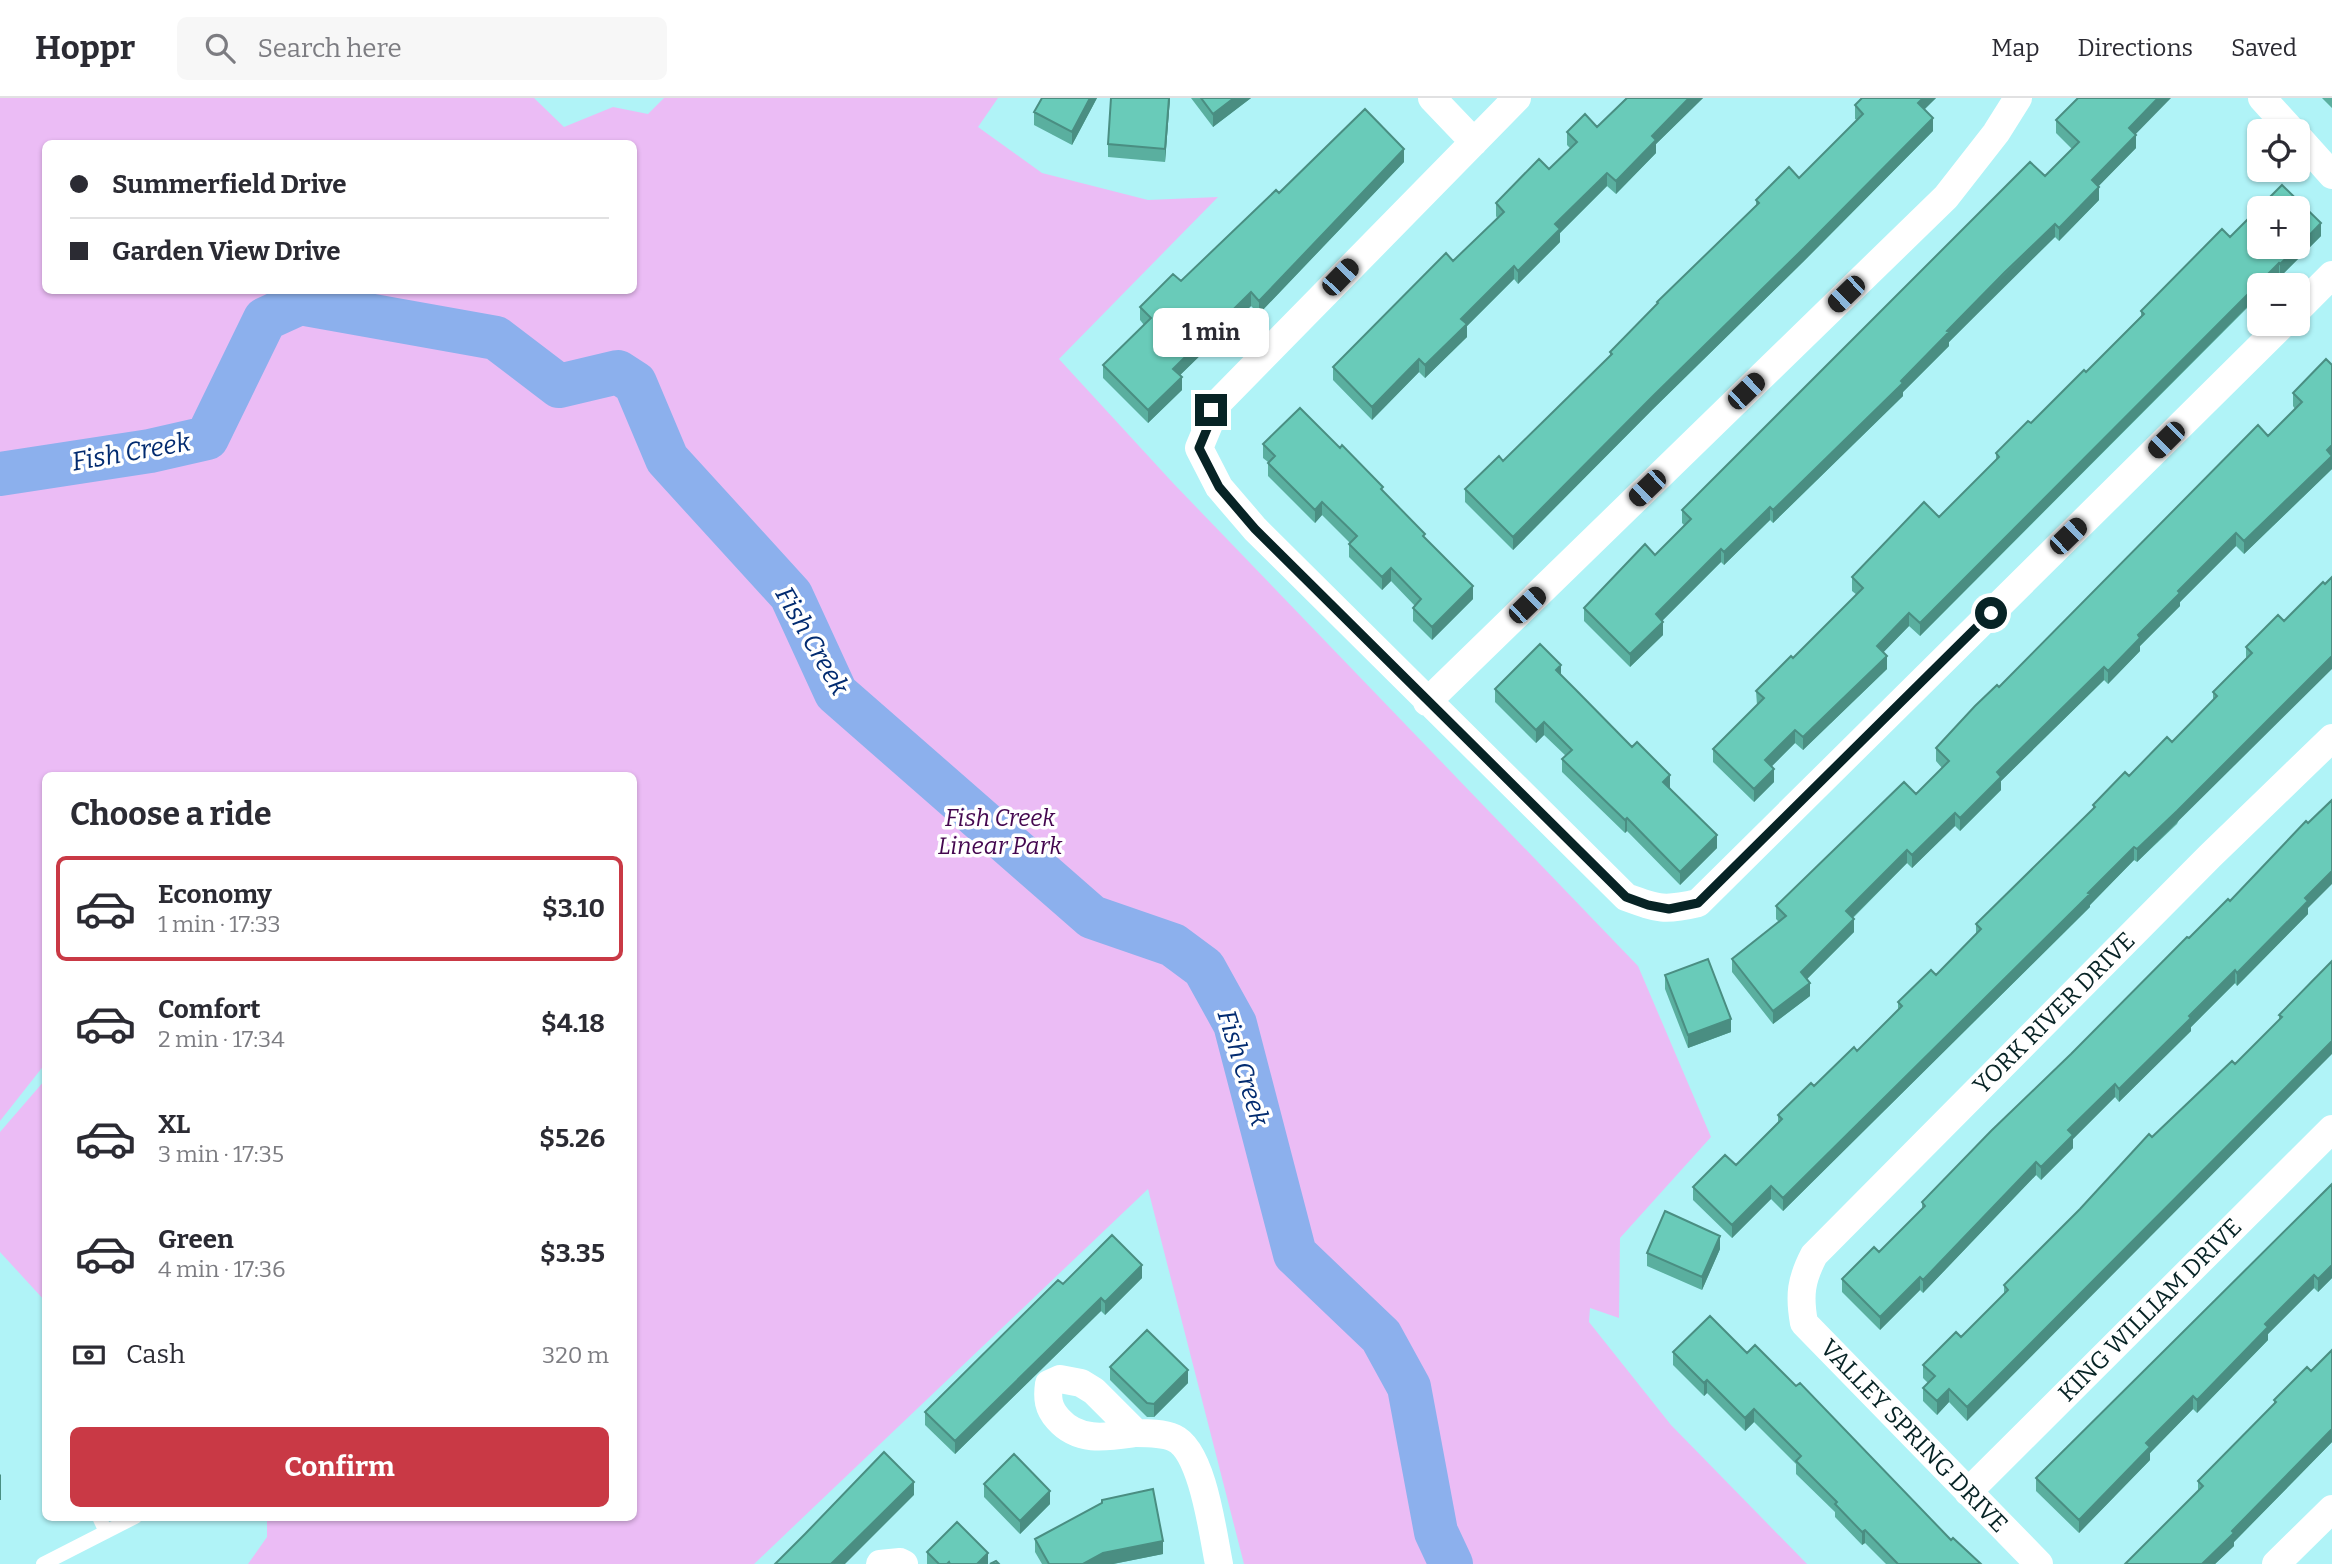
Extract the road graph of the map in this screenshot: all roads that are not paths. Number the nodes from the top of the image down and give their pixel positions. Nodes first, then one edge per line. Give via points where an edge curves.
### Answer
1 (1432, 98) edge
2 (1517, 98) edge
3 (2018, 98) edge
4 (2262, 98) edge
5 (2281, 119) edge
6 (1474, 142) junction
7 (2310, 150) edge
8 (2332, 175) edge
9 (2332, 275) edge
10 (2310, 297) edge
11 (2271, 336) edge
12 (1427, 702) junction
13 (2332, 738) edge
14 (2332, 1129) edge
15 (1800, 1303) joint
16 (1136, 1433) dead end
17 (1968, 1492) junction
18 (2332, 1509) edge
19 (101, 1521) edge
20 (127, 1521) edge
21 (106, 1532) junction
22 (43, 1564) edge
23 (880, 1564) edge
24 (904, 1564) edge
25 (1219, 1564) edge
26 (2039, 1564) edge
27 (2276, 1564) edge

1 - 6 street
2 - 6 street
3 - 12 street via 1946,197
4 - 5 street
6 - 12 street via 1211,410 1199,448 1219,487 1255,529
7 - 8 street
9 - 10 street
11 - 12 street via 1698,903 1669,909 1626,897
13 - 15 street, YORK RIVER DRIVE via 1814,1255 1803,1277
14 - 17 street, KING WILLIAM DRIVE
15 - 17 street, VALLEY SPRING DRIVE via 1804,1323
16 - 25 street via 1175,1438 1186,1448 1199,1472
17 - 26 street, VALLEY SPRING DRIVE
18 - 27 street
19 - 21 lane
20 - 21 lane
21 - 22 lane
23 - 24 street

